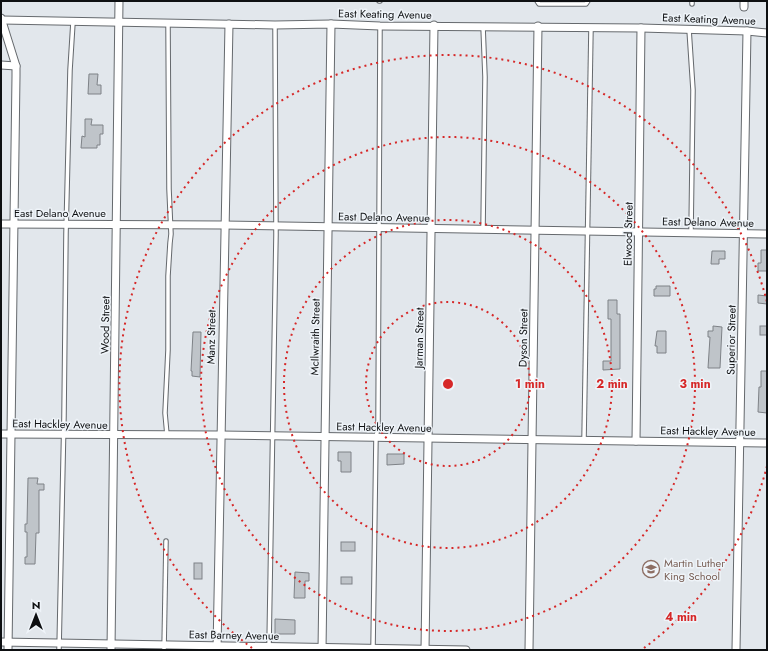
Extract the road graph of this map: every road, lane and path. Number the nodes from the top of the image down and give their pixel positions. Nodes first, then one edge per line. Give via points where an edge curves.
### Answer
1 (119, 1) edge
2 (537, 1) edge
3 (588, 1) edge
4 (1, 19) edge
5 (73, 22) junction
6 (119, 22) junction
7 (168, 23) junction
8 (228, 24) junction
9 (331, 24) junction
10 (275, 25) junction
11 (434, 25) junction
12 (380, 26) junction
13 (482, 26) junction
14 (538, 26) junction
15 (591, 27) junction
16 (641, 28) junction
17 (689, 29) junction
18 (747, 31) junction
19 (767, 32) edge
20 (1, 65) edge
21 (16, 66) junction
22 (1, 224) edge
23 (14, 224) junction
24 (66, 224) junction
25 (117, 224) junction
26 (171, 225) junction
27 (224, 225) junction
28 (276, 226) junction
29 (328, 227) junction
30 (379, 228) junction
31 (432, 228) junction
32 (483, 229) junction
33 (535, 230) junction
34 (588, 231) junction
35 (639, 232) junction
36 (691, 233) junction
37 (743, 234) junction
38 (767, 234) edge
39 (1, 434) edge
40 (11, 434) junction
41 (64, 435) junction
42 (167, 435) junction
43 (221, 435) junction
44 (115, 436) junction
45 (273, 436) junction
46 (325, 437) junction
47 (376, 438) junction
48 (428, 438) junction
49 (532, 440) junction
50 (584, 440) junction
51 (636, 441) junction
52 (740, 442) junction
53 (767, 443) edge
54 (166, 541) dead end
55 (5, 642) edge
56 (59, 646) edge
57 (111, 647) edge
58 (164, 648) edge
59 (218, 648) edge
60 (269, 648) edge
61 (322, 649) edge
62 (373, 649) edge
63 (8, 650) edge
64 (425, 650) edge
65 (466, 650) edge
66 (529, 650) edge
67 (736, 650) edge

1 - 6 street, Wood Street
2 - 3 lane via 539,4 586,4
4 - 5 street, East Keating Avenue
4 - 21 street
5 - 6 street, East Keating Avenue
5 - 24 lane
6 - 7 street, East Keating Avenue
6 - 25 street, Wood Street
7 - 8 street, East Keating Avenue
7 - 26 lane
8 - 10 street, East Keating Avenue
8 - 27 street, Manz Street
9 - 10 street, East Keating Avenue
9 - 12 street, East Keating Avenue
9 - 29 street, McIlwraith Street
10 - 28 lane
11 - 12 street, East Keating Avenue
11 - 13 street, East Keating Avenue
11 - 31 street, Jarman Street
12 - 30 lane
13 - 14 street, East Keating Avenue
13 - 32 lane via 485,77
14 - 15 street, East Keating Avenue
14 - 33 street, Dyson Street
15 - 16 street, East Keating Avenue
15 - 34 lane
16 - 17 street, East Keating Avenue
16 - 35 street, Elwood Street
17 - 18 street, East Keating Avenue
17 - 36 lane via 693,90
18 - 19 street, East Keating Avenue
18 - 37 street, Superior Street
20 - 21 street
21 - 23 street
22 - 23 street, East Delano Avenue
23 - 24 street, East Delano Avenue
23 - 40 street
24 - 25 street, East Delano Avenue
24 - 41 lane
25 - 26 street, East Delano Avenue
25 - 44 street, Wood Street
26 - 27 street, East Delano Avenue
26 - 42 lane via 165,413
27 - 28 street, East Delano Avenue
27 - 43 street, Manz Street
28 - 29 street, East Delano Avenue
28 - 45 lane
29 - 30 street, East Delano Avenue
29 - 46 street, McIlwraith Street
30 - 31 street, East Delano Avenue
30 - 47 lane
31 - 32 street, East Delano Avenue
31 - 48 street, Jarman Street
32 - 33 street, East Delano Avenue
33 - 34 street, East Delano Avenue
33 - 49 street, Dyson Street
34 - 35 street, East Delano Avenue
34 - 50 lane
35 - 36 street, East Delano Avenue
35 - 51 street, Elwood Street
36 - 37 street, East Delano Avenue
37 - 38 street, East Delano Avenue
37 - 52 street, Superior Street
39 - 40 street, East Hackley Avenue
40 - 41 street, East Hackley Avenue
40 - 55 street
41 - 44 street, East Hackley Avenue
41 - 56 lane
42 - 43 street, East Hackley Avenue
42 - 44 street, East Hackley Avenue
43 - 45 street, East Hackley Avenue
43 - 59 street, Manz Street
44 - 57 street, Wood Street
45 - 46 street, East Hackley Avenue
45 - 60 lane
46 - 47 street, East Hackley Avenue
46 - 61 street, McIlwraith Street
47 - 48 street, East Hackley Avenue
47 - 62 lane
48 - 49 street, East Hackley Avenue
48 - 64 street, Jarman Street
49 - 50 street, East Hackley Avenue
49 - 66 street, Dyson Street
50 - 51 street, East Hackley Avenue
51 - 52 street, East Hackley Avenue
52 - 53 street, East Hackley Avenue
52 - 67 street, Superior Street
54 - 58 lane
55 - 56 street, East Barney Avenue
55 - 63 street
56 - 57 street, East Barney Avenue
57 - 58 street, East Barney Avenue
58 - 59 street, East Barney Avenue
59 - 60 street, East Barney Avenue
60 - 61 street, East Barney Avenue
61 - 62 street, East Barney Avenue
62 - 64 street, East Barney Avenue
64 - 65 street, East Barney Avenue

